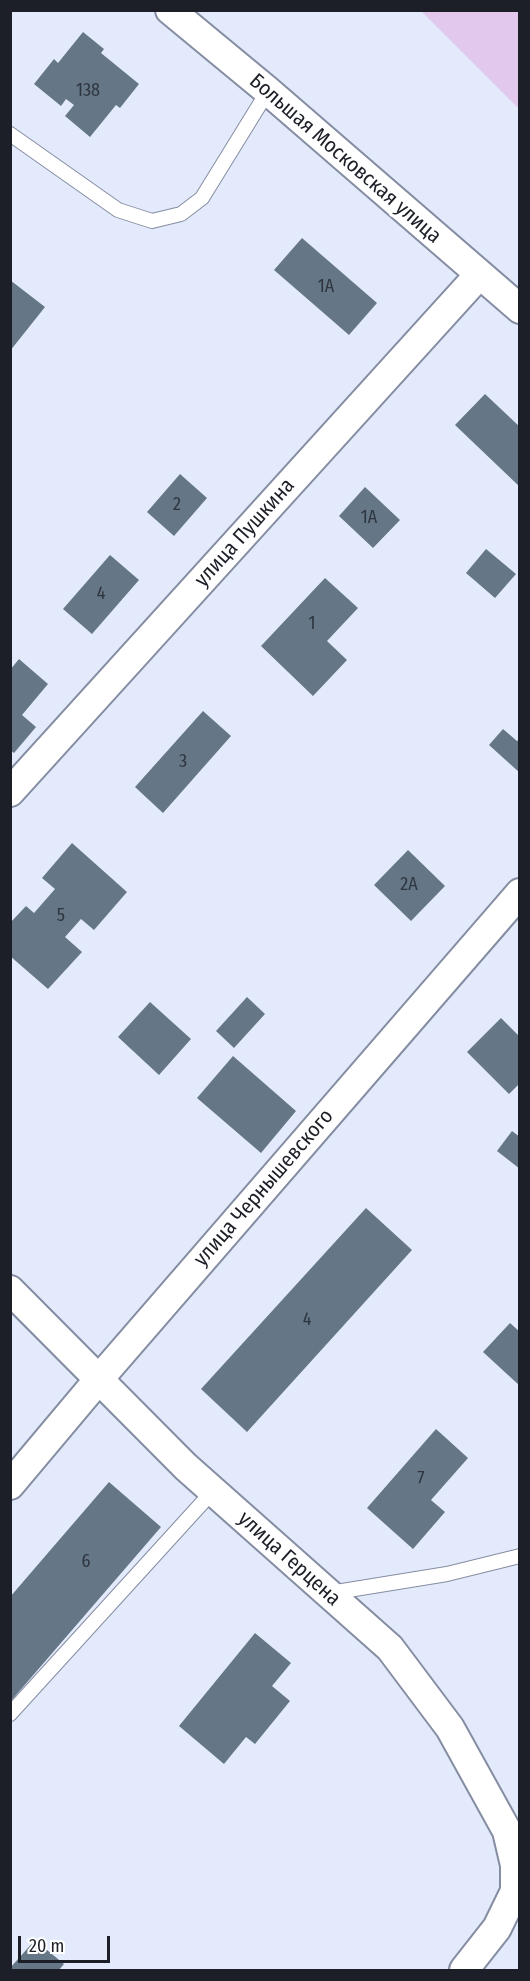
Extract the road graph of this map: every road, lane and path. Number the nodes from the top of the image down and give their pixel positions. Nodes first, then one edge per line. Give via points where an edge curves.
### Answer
1 (170, 10) edge
2 (268, 91) junction
3 (10, 134) edge
4 (479, 275) junction
5 (519, 309) edge
6 (10, 792) edge
7 (519, 893) edge
8 (10, 1290) edge
9 (99, 1379) junction
10 (10, 1485) edge
11 (213, 1491) junction
12 (519, 1556) edge
13 (328, 1594) junction
14 (10, 1714) edge
15 (464, 1971) edge

1 - 2 street, Большая Московская улица
2 - 3 lane via 202,198 181,214 152,221 118,210
2 - 4 street, Большая Московская улица
4 - 5 street, Большая Московская улица
4 - 6 street, улица Пушкина
7 - 9 street, улица Чернышевского
8 - 9 street, улица Герцена
9 - 10 street, улица Чернышевского
9 - 11 street, улица Герцена
11 - 13 street, улица Герцена
11 - 14 lane
12 - 13 lane via 447,1574
13 - 15 street, улица Герцена via 390,1648 450,1728 507,1831 515,1865 515,1891 497,1928

